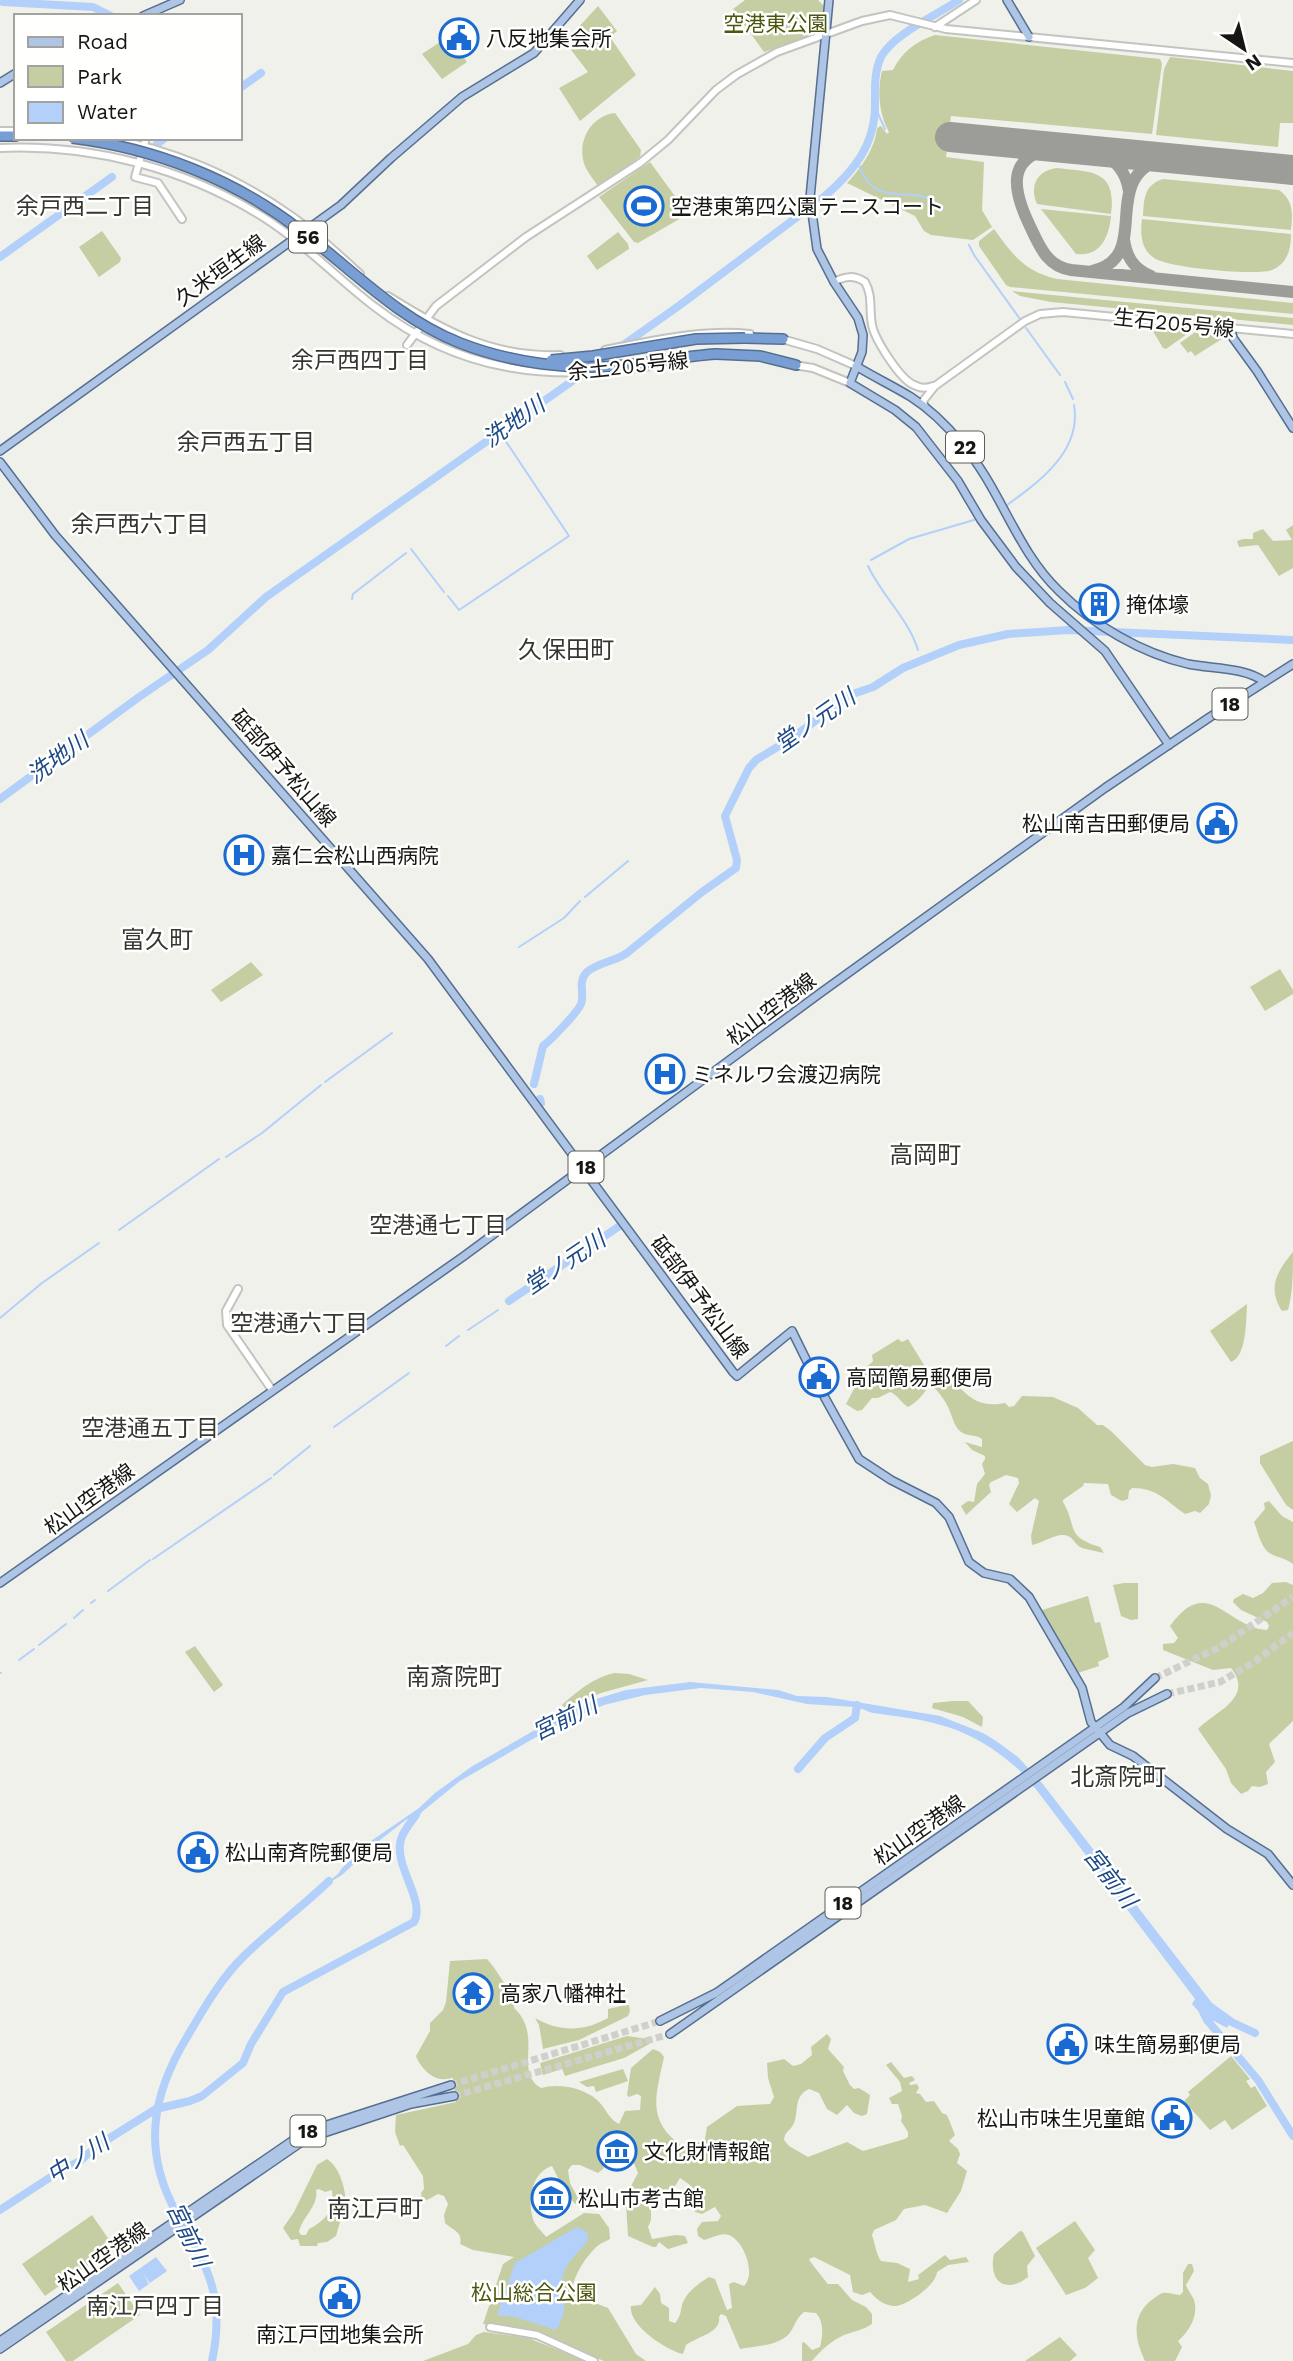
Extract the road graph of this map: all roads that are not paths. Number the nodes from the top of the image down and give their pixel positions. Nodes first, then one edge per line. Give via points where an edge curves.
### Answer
1 (180, 0) edge
2 (580, 0) edge
3 (829, 0) edge
4 (976, 0) edge
5 (1007, 0) edge
6 (148, 14) edge
7 (933, 26) junction
8 (825, 34) junction
9 (1029, 37) junction
10 (1293, 63) edge
11 (39, 140) edge
12 (84, 140) edge
13 (114, 140) edge
14 (146, 140) edge
15 (38, 147) junction
16 (144, 147) junction
17 (0, 148) edge
18 (139, 163) junction
19 (225, 178) junction
20 (218, 192) junction
21 (183, 219) dead end
22 (308, 229) junction
23 (294, 239) junction
24 (360, 274) junction
25 (834, 282) junction
26 (347, 284) junction
27 (425, 319) junction
28 (1231, 328) junction
29 (415, 334) junction
30 (1293, 334) edge
31 (662, 338) junction
32 (783, 339) junction
33 (407, 345) dead end
34 (510, 351) junction
35 (531, 361) junction
36 (663, 364) junction
37 (796, 365) junction
38 (856, 366) junction
39 (507, 368) junction
40 (850, 383) junction
41 (935, 386) junction
42 (925, 407) junction
43 (1293, 428) edge
44 (0, 451) edge
45 (0, 462) edge
46 (1293, 664) edge
47 (1265, 681) junction
48 (1169, 745) junction
49 (584, 1168) junction
50 (238, 1289) dead end
51 (272, 1390) junction
52 (0, 1583) edge
53 (1155, 1678) tunnel mouth
54 (1167, 1694) tunnel mouth
55 (1096, 1731) junction
56 (1024, 1780) junction
57 (1293, 1885) edge
58 (660, 2021) tunnel mouth
59 (670, 2034) tunnel mouth
60 (451, 2085) tunnel mouth
61 (454, 2096) tunnel mouth
62 (182, 2219) junction
63 (490, 2327) dead end
64 (0, 2341) edge
65 (0, 2349) edge
66 (594, 2361) edge

1 - 6 main road
2 - 22 main road, 久米垣生線 via 534,53 462,97
3 - 8 main road
4 - 7 street
5 - 9 main road
7 - 8 street via 890,15
7 - 9 street
8 - 25 main road via 810,200 817,249
8 - 27 street via 736,75 640,163 501,255
9 - 10 street
11 - 15 street
12 - 35 highway, 56, bridge via 154,155 215,179 285,219 378,296 423,326 481,350
13 - 16 street
14 - 16 street
15 - 17 street, 余土205号線
15 - 18 street, 余土205号線
16 - 18 street
16 - 19 street
18 - 20 street, 余土205号線
18 - 21 street via 135,177 158,183
19 - 20 street
19 - 22 street
20 - 23 street, 余土205号線
22 - 23 main road, 久米垣生線
22 - 24 street
23 - 26 street, 余土205号線
23 - 44 main road, 久米垣生線
24 - 26 street
24 - 27 street
25 - 38 main road via 858,318 863,335
25 - 41 street via 847,277 865,282 872,328 883,348 908,381 921,388
26 - 29 street, 余土205号線
27 - 29 street
27 - 34 street via 457,336
28 - 30 street, 生石205号線
28 - 41 street, 生石205号線 via 1040,314
28 - 43 main road via 1233,338
29 - 33 street
29 - 39 street, 余土205号線 via 456,353
31 - 32 street via 745,334
31 - 34 street, bridge via 548,356
31 - 36 street
32 - 35 highway, bridge via 696,339
32 - 38 street
34 - 39 street
35 - 37 highway, bridge via 598,366 716,354 760,356
36 - 37 street, 余土205号線 via 720,358
36 - 39 street, 余土205号線 via 593,374
37 - 40 street, 余土205号線
38 - 40 main road
38 - 42 main road, 22
40 - 48 main road, 22 via 916,428 1016,568 1105,651
41 - 42 street via 923,401
42 - 47 main road, 22 via 964,445 1019,538 1058,591 1125,639 1165,657
45 - 49 main road, 砥部伊予松山線 via 55,535 428,959
46 - 47 main road, 松山空港線 / 18
47 - 48 main road, 松山空港線 / 18
48 - 49 main road, 松山空港線 / 18
49 - 51 main road, 松山空港線 / 18
49 - 55 main road, 砥部伊予松山線 via 737,1376 792,1331 859,1459 936,1503 948,1517 969,1562 984,1573 1010,1579 1030,1597 1082,1688
50 - 51 street via 226,1311 227,1325
51 - 52 main road, 松山空港線 / 18
53 - 55 main road, 松山空港線 / 18
54 - 55 main road, 松山空港線 / 18
55 - 56 main road, 松山空港線 / 18
55 - 57 main road via 1227,1829 1268,1854
56 - 58 main road, 松山空港線 / 18 via 716,1993
56 - 59 main road, 松山空港線 / 18
60 - 62 main road, 松山空港線 / 18 via 305,2132
61 - 62 main road, 松山空港線 / 18 via 411,2104 306,2139
62 - 64 main road, 松山空港線 / 18
62 - 65 main road, 松山空港線 / 18
63 - 66 street via 537,2335

